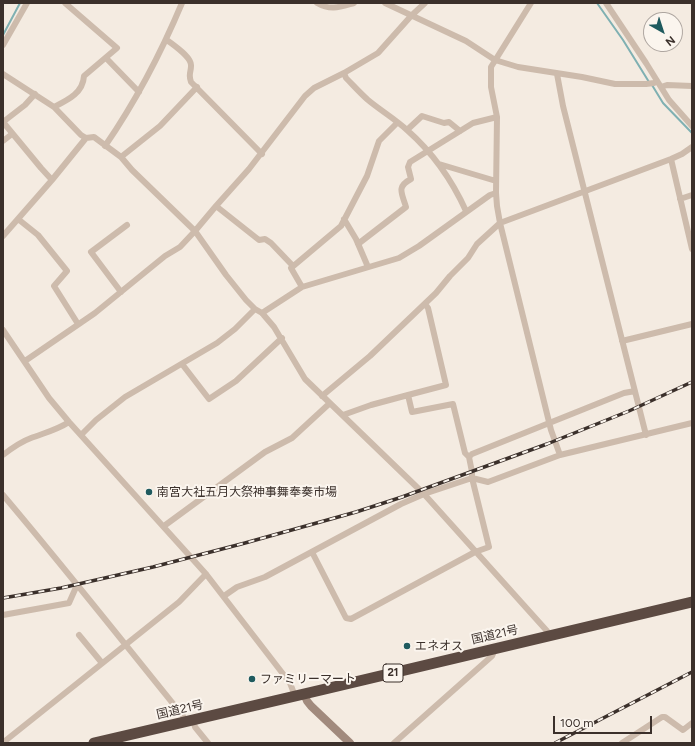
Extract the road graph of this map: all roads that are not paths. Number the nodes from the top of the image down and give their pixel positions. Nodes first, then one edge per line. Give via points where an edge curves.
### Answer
1 (26, 3) edge
2 (64, 3) edge
3 (182, 3) edge
4 (317, 3) edge
5 (354, 3) edge
6 (385, 3) edge
7 (425, 3) edge
8 (531, 3) edge
9 (606, 3) edge
10 (411, 16) junction
11 (167, 40) junction
12 (3, 45) edge
13 (106, 58) junction
14 (495, 60) junction
15 (3, 74) edge
16 (344, 74) junction
17 (557, 74) junction
18 (656, 82) junction
19 (692, 86) edge
20 (661, 87) junction
21 (197, 88) junction
22 (139, 92) junction
23 (35, 94) junction
24 (54, 107) junction
25 (497, 117) junction
26 (398, 123) junction
27 (692, 126) edge
28 (407, 130) junction
29 (460, 131) junction
30 (12, 134) junction
31 (86, 138) junction
32 (3, 141) edge
33 (105, 146) junction
34 (692, 147) edge
35 (428, 151) junction
36 (262, 154) junction
37 (121, 157) junction
38 (671, 159) junction
39 (439, 164) junction
40 (52, 180) junction
41 (496, 181) junction
42 (585, 191) junction
43 (496, 193) junction
44 (692, 195) edge
45 (680, 199) junction
46 (216, 206) junction
47 (466, 211) junction
48 (18, 219) junction
49 (344, 219) junction
50 (500, 223) junction
51 (127, 225) dead end
52 (195, 231) junction
53 (3, 236) edge
54 (358, 244) junction
55 (692, 249) edge
56 (293, 266) junction
57 (368, 267) junction
58 (302, 287) junction
59 (121, 292) junction
60 (425, 304) junction
61 (255, 309) junction
62 (262, 313) junction
63 (78, 324) junction
64 (692, 324) edge
65 (3, 330) edge
66 (282, 338) junction
67 (622, 341) junction
68 (25, 361) junction
69 (182, 364) junction
70 (635, 391) junction
71 (408, 395) junction
72 (322, 396) junction
73 (330, 403) junction
74 (343, 415) junction
75 (69, 422) junction
76 (550, 423) junction
77 (692, 423) edge
78 (646, 434) junction
79 (81, 435) junction
80 (560, 454) junction
81 (3, 455) edge
82 (469, 457) junction
83 (472, 478) junction
84 (424, 494) junction
85 (3, 495) edge
86 (164, 526) junction
87 (312, 552) junction
88 (475, 552) junction
89 (206, 574) junction
90 (77, 585) junction
91 (224, 596) junction
92 (692, 602) edge
93 (3, 615) edge
94 (79, 635) dead end
95 (550, 636) junction
96 (126, 644) junction
97 (495, 649) junction
98 (102, 663) junction
99 (300, 695) junction
100 (189, 721) junction
101 (692, 723) edge
102 (6, 743) edge
103 (94, 743) edge
104 (208, 743) edge
105 (350, 743) edge
106 (394, 743) edge
107 (622, 743) edge

1 - 12 street
2 - 13 street via 117,48
3 - 11 street
4 - 5 street via 336,9
6 - 10 street
7 - 10 street
8 - 14 street
9 - 18 street
10 - 14 street via 466,41
10 - 16 street via 378,53
11 - 21 street via 189,59 192,65 189,76
11 - 22 street
13 - 22 street
13 - 24 street via 84,76 84,83 72,98
14 - 17 street
14 - 25 street via 491,67 491,87
15 - 23 street
16 - 26 street via 366,98
16 - 36 street via 314,88 296,107
17 - 18 street via 615,84
17 - 42 street
18 - 20 street
19 - 20 street
20 - 27 street
21 - 36 street
21 - 37 street via 160,126
22 - 33 street
23 - 24 street
23 - 30 street via 3,122
24 - 31 street
25 - 29 street via 473,123
25 - 41 street
26 - 28 street
26 - 49 street via 379,141 367,176
28 - 29 street via 422,116 444,123 449,122
28 - 35 street
29 - 35 street
30 - 32 street
30 - 40 street
31 - 33 street via 94,137
31 - 40 street
33 - 37 street
34 - 38 street
35 - 39 street
35 - 54 street via 410,162 408,167 411,179 401,188 406,207
36 - 46 street
37 - 52 street
38 - 42 street
38 - 45 street
39 - 41 street
39 - 47 street
40 - 48 street
41 - 43 street
42 - 50 street
42 - 67 street
43 - 47 street
43 - 50 street
44 - 45 street
45 - 55 street
46 - 52 street
46 - 56 street via 259,240 271,243
47 - 57 street via 399,258
48 - 53 street
48 - 63 street via 38,235 67,271 54,286
49 - 54 street
49 - 56 street via 341,226
50 - 60 street via 477,244 468,258
50 - 76 street
51 - 59 street via 91,252
52 - 59 street via 180,247
52 - 61 street via 226,275
54 - 57 street
56 - 58 street via 291,268
57 - 58 street
58 - 62 street
59 - 63 street
60 - 71 street via 446,385
60 - 72 street via 370,356
61 - 62 street
61 - 69 street via 217,343
62 - 66 street
63 - 68 street
64 - 67 street
65 - 68 street
66 - 69 street via 236,381 209,399
66 - 72 street via 306,379
67 - 70 street
68 - 75 street via 49,398
69 - 79 street via 125,397
70 - 76 street via 624,393
70 - 78 street
71 - 74 street
71 - 82 street via 412,412 453,404 465,454
72 - 73 street
73 - 74 street
73 - 86 street via 292,438 266,452
74 - 84 street
75 - 79 street
75 - 81 street via 15,446
76 - 80 street
76 - 82 street
77 - 78 street
78 - 80 street
79 - 86 street
80 - 83 street via 488,482
82 - 83 street
83 - 84 street
83 - 88 street via 489,547
84 - 87 street
84 - 88 street
85 - 90 street
86 - 89 street
87 - 88 street via 346,618 351,619
87 - 91 street via 265,577 237,587
88 - 95 street
89 - 91 street
89 - 96 street via 179,602
90 - 93 street via 69,603
90 - 96 street
91 - 99 street
92 - 95 highway, 国道21号 / 21
94 - 98 street
95 - 97 highway, 国道21号 / 21
96 - 98 street
96 - 100 street
97 - 99 highway, 国道21号 / 21
97 - 106 street via 492,656
98 - 102 street via 5,741
99 - 100 highway, 国道21号 / 21
99 - 105 main road
100 - 103 highway, 国道21号 / 21
100 - 104 street
101 - 107 street via 683,730 665,717

